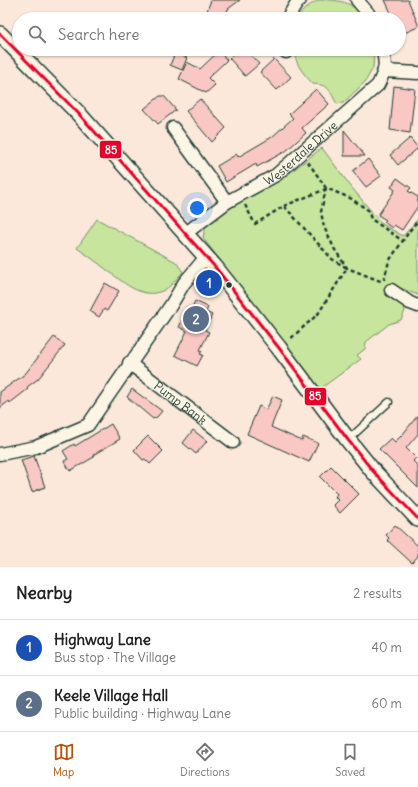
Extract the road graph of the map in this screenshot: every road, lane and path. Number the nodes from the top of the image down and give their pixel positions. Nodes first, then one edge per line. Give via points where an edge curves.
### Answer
1 (300, 0) edge
2 (357, 0) edge
3 (291, 12) edge
4 (367, 12) edge
5 (0, 34) edge
6 (12, 46) edge
7 (22, 56) edge
8 (384, 56) edge
9 (384, 71) junction
10 (418, 73) edge
11 (173, 128) dead end
12 (302, 153) junction
13 (326, 188) junction
14 (240, 196) junction
15 (227, 202) junction
16 (284, 206) junction
17 (418, 221) edge
18 (186, 234) junction
19 (402, 241) junction
20 (206, 257) junction
21 (347, 268) junction
22 (387, 286) junction
23 (418, 306) edge
24 (279, 348) junction
25 (129, 363) junction
26 (389, 402) dead end
27 (348, 440) junction
28 (233, 442) dead end
29 (0, 454) edge
30 (418, 519) edge

1 - 3 street
2 - 4 street
5 - 6 street
7 - 18 street via 78,113
8 - 9 street
9 - 10 street
9 - 12 street, Westerdale Drive via 378,85
11 - 15 street
12 - 13 path
12 - 14 street, Westerdale Drive via 276,176
13 - 16 path
13 - 19 path via 350,198 368,210 371,219
13 - 21 path via 321,212 324,227 334,250
14 - 15 street, Westerdale Drive
14 - 16 path via 255,224
15 - 18 street, Westerdale Drive
16 - 21 path via 332,259
17 - 19 path
18 - 20 street
19 - 22 path via 389,261
20 - 24 street
20 - 25 street via 184,283
21 - 22 path
21 - 24 path via 318,314
22 - 23 street
24 - 27 street
25 - 28 street, Pump Bank
25 - 29 street via 88,425 36,447
26 - 27 lane
27 - 30 street

